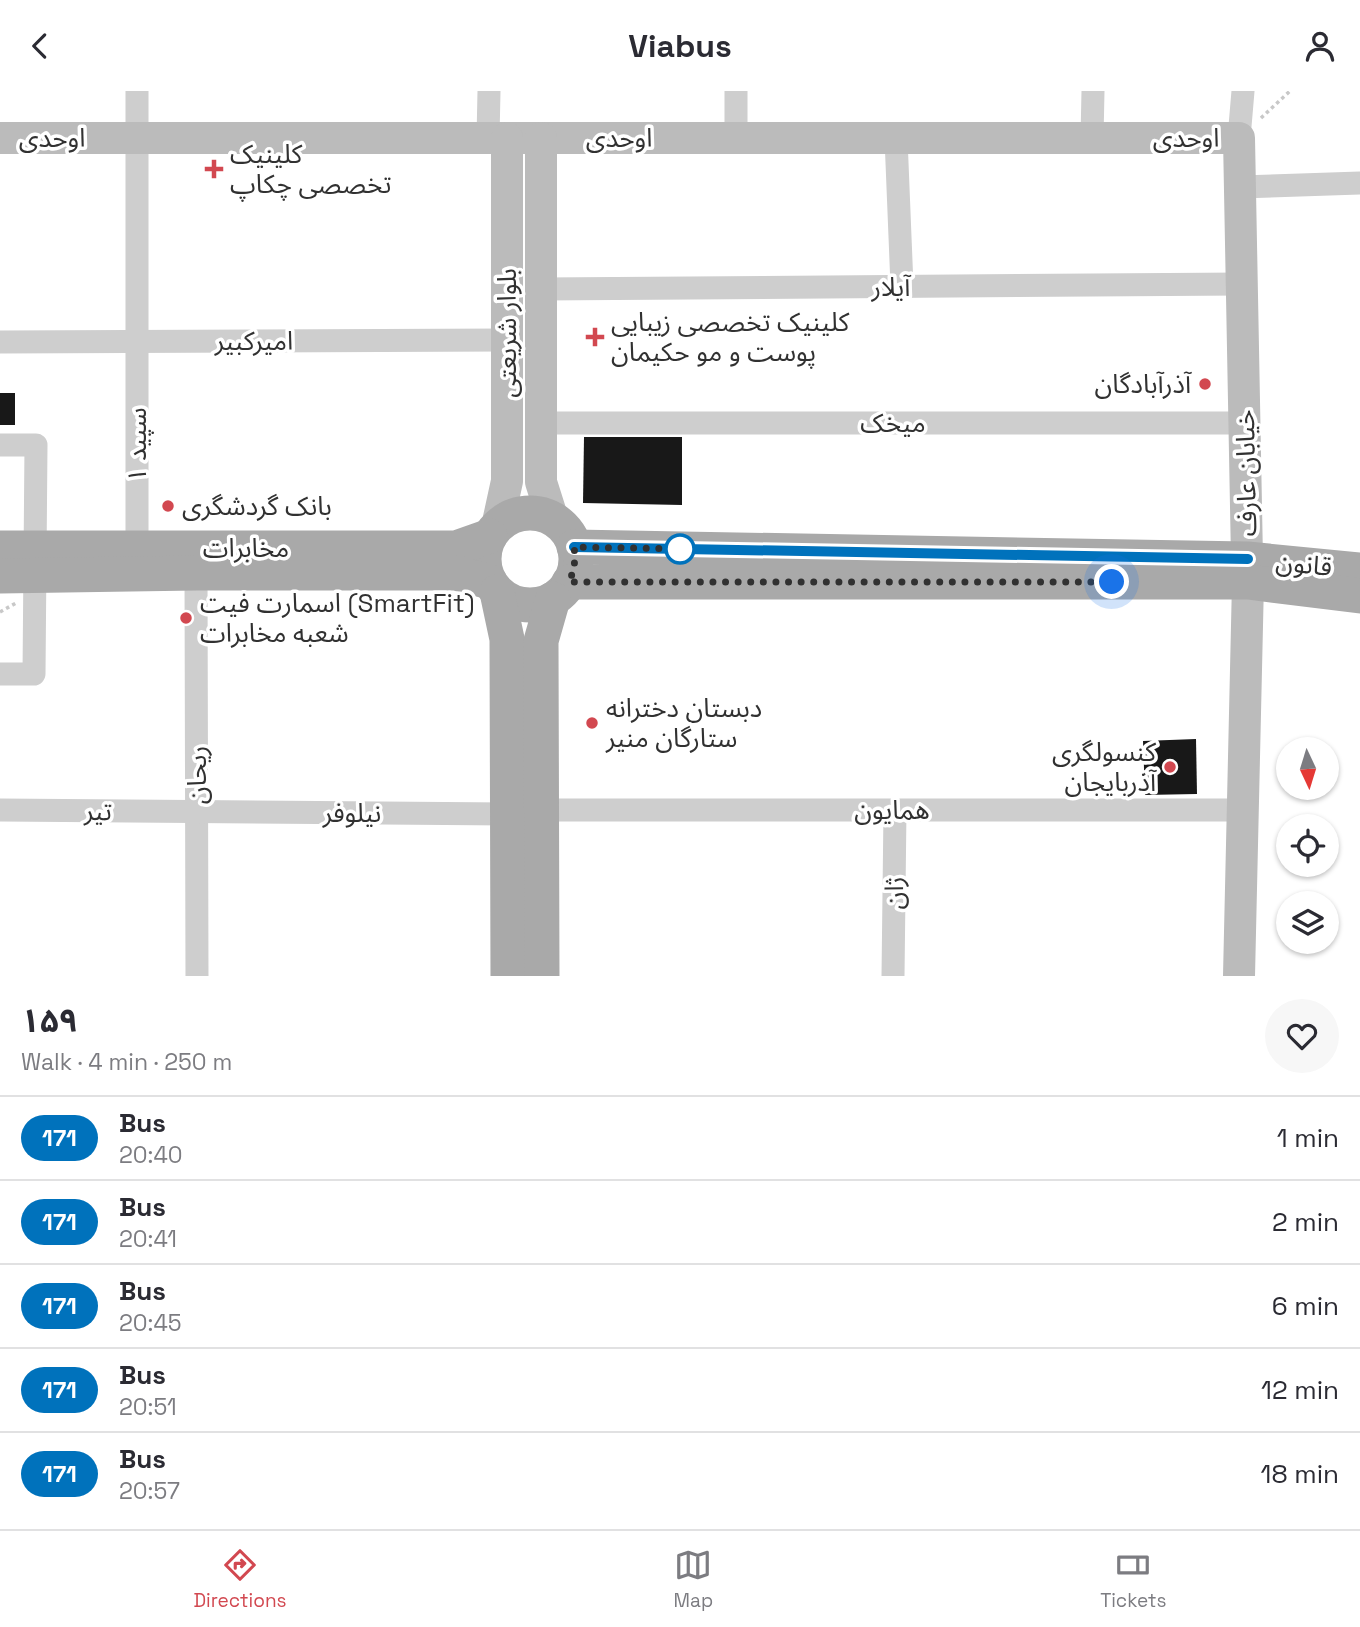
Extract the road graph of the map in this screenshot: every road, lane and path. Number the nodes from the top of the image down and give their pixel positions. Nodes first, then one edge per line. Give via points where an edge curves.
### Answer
1 (137, 91) edge
2 (489, 91) edge
3 (737, 91) edge
4 (1093, 91) edge
5 (1243, 91) edge
6 (1290, 91) edge
7 (0, 138) edge
8 (137, 138) junction
9 (497, 138) junction
10 (541, 138) junction
11 (736, 138) junction
12 (896, 138) junction
13 (1092, 138) junction
14 (1239, 138) junction
15 (1360, 183) edge
16 (1240, 187) junction
17 (1242, 284) junction
18 (902, 286) junction
19 (541, 289) junction
20 (137, 341) junction
21 (507, 341) junction
22 (0, 342) edge
23 (541, 423) junction
24 (1245, 423) junction
25 (0, 445) edge
26 (553, 520) junction
27 (493, 532) junction
28 (574, 547) junction
29 (0, 548) edge
30 (137, 548) junction
31 (34, 562) junction
32 (1248, 570) junction
33 (1360, 570) edge
34 (196, 573) junction
35 (0, 576) edge
36 (493, 587) junction
37 (561, 591) junction
38 (1360, 596) edge
39 (0, 674) edge
40 (0, 810) edge
41 (895, 810) junction
42 (1243, 810) junction
43 (197, 812) junction
44 (524, 812) junction
45 (197, 976) edge
46 (508, 976) edge
47 (542, 976) edge
48 (893, 976) edge
49 (1239, 976) edge

1 - 8 street, سپید ۱
2 - 9 street
3 - 11 street
4 - 13 street
5 - 14 street
6 - 14 path
7 - 8 street, اوحدی
8 - 9 street, اوحدی
8 - 20 street, سپید ۱
9 - 10 street, اوحدی
9 - 21 street, بلوار شریعتى
10 - 11 street, اوحدی
10 - 19 street, بلوار شریعتى
11 - 12 street, اوحدی
12 - 13 street, اوحدی
12 - 18 street
13 - 14 street, اوحدی
14 - 16 street, خیابان عارف
15 - 16 street
16 - 17 street, خیابان عارف
17 - 18 street, آیلار
17 - 24 street, خیابان عارف
18 - 19 street, آیلار
19 - 23 street, بلوار شریعتى
20 - 21 street, امیرکبیر
20 - 22 street, امیرکبیر
20 - 30 street, سپید ۱
21 - 27 street, بلوار شریعتى via 507,481
23 - 24 street, میخک
23 - 26 street, بلوار شریعتى via 541,482
24 - 32 street, خیابان عارف
25 - 31 street via 36,445
26 - 27 main road via 530,513 518,515
26 - 28 main road via 570,536
27 - 30 main road, مخابرات via 456,548
27 - 36 main road via 484,559
28 - 32 main road
28 - 37 main road via 574,571
29 - 31 main road, مخابرات
30 - 31 main road, مخابرات
31 - 34 main road, مخابرات
31 - 35 main road, مخابرات
31 - 39 street via 34,674
32 - 33 main road, قانون
32 - 37 main road
32 - 38 main road, قانون
32 - 42 street, خیابان عارف
34 - 36 main road, مخابرات via 456,573
34 - 43 street, ریحان
36 - 37 main road via 506,599 529,605 541,604
36 - 44 main road via 507,639
37 - 44 main road via 541,641
40 - 43 street, تیر
41 - 42 street, همایون
41 - 44 street, همایون
41 - 48 street, ژان
42 - 49 street, خیابان عارف
43 - 44 street, نیلوفر
43 - 45 street, ریحان
44 - 46 main road
44 - 47 main road

